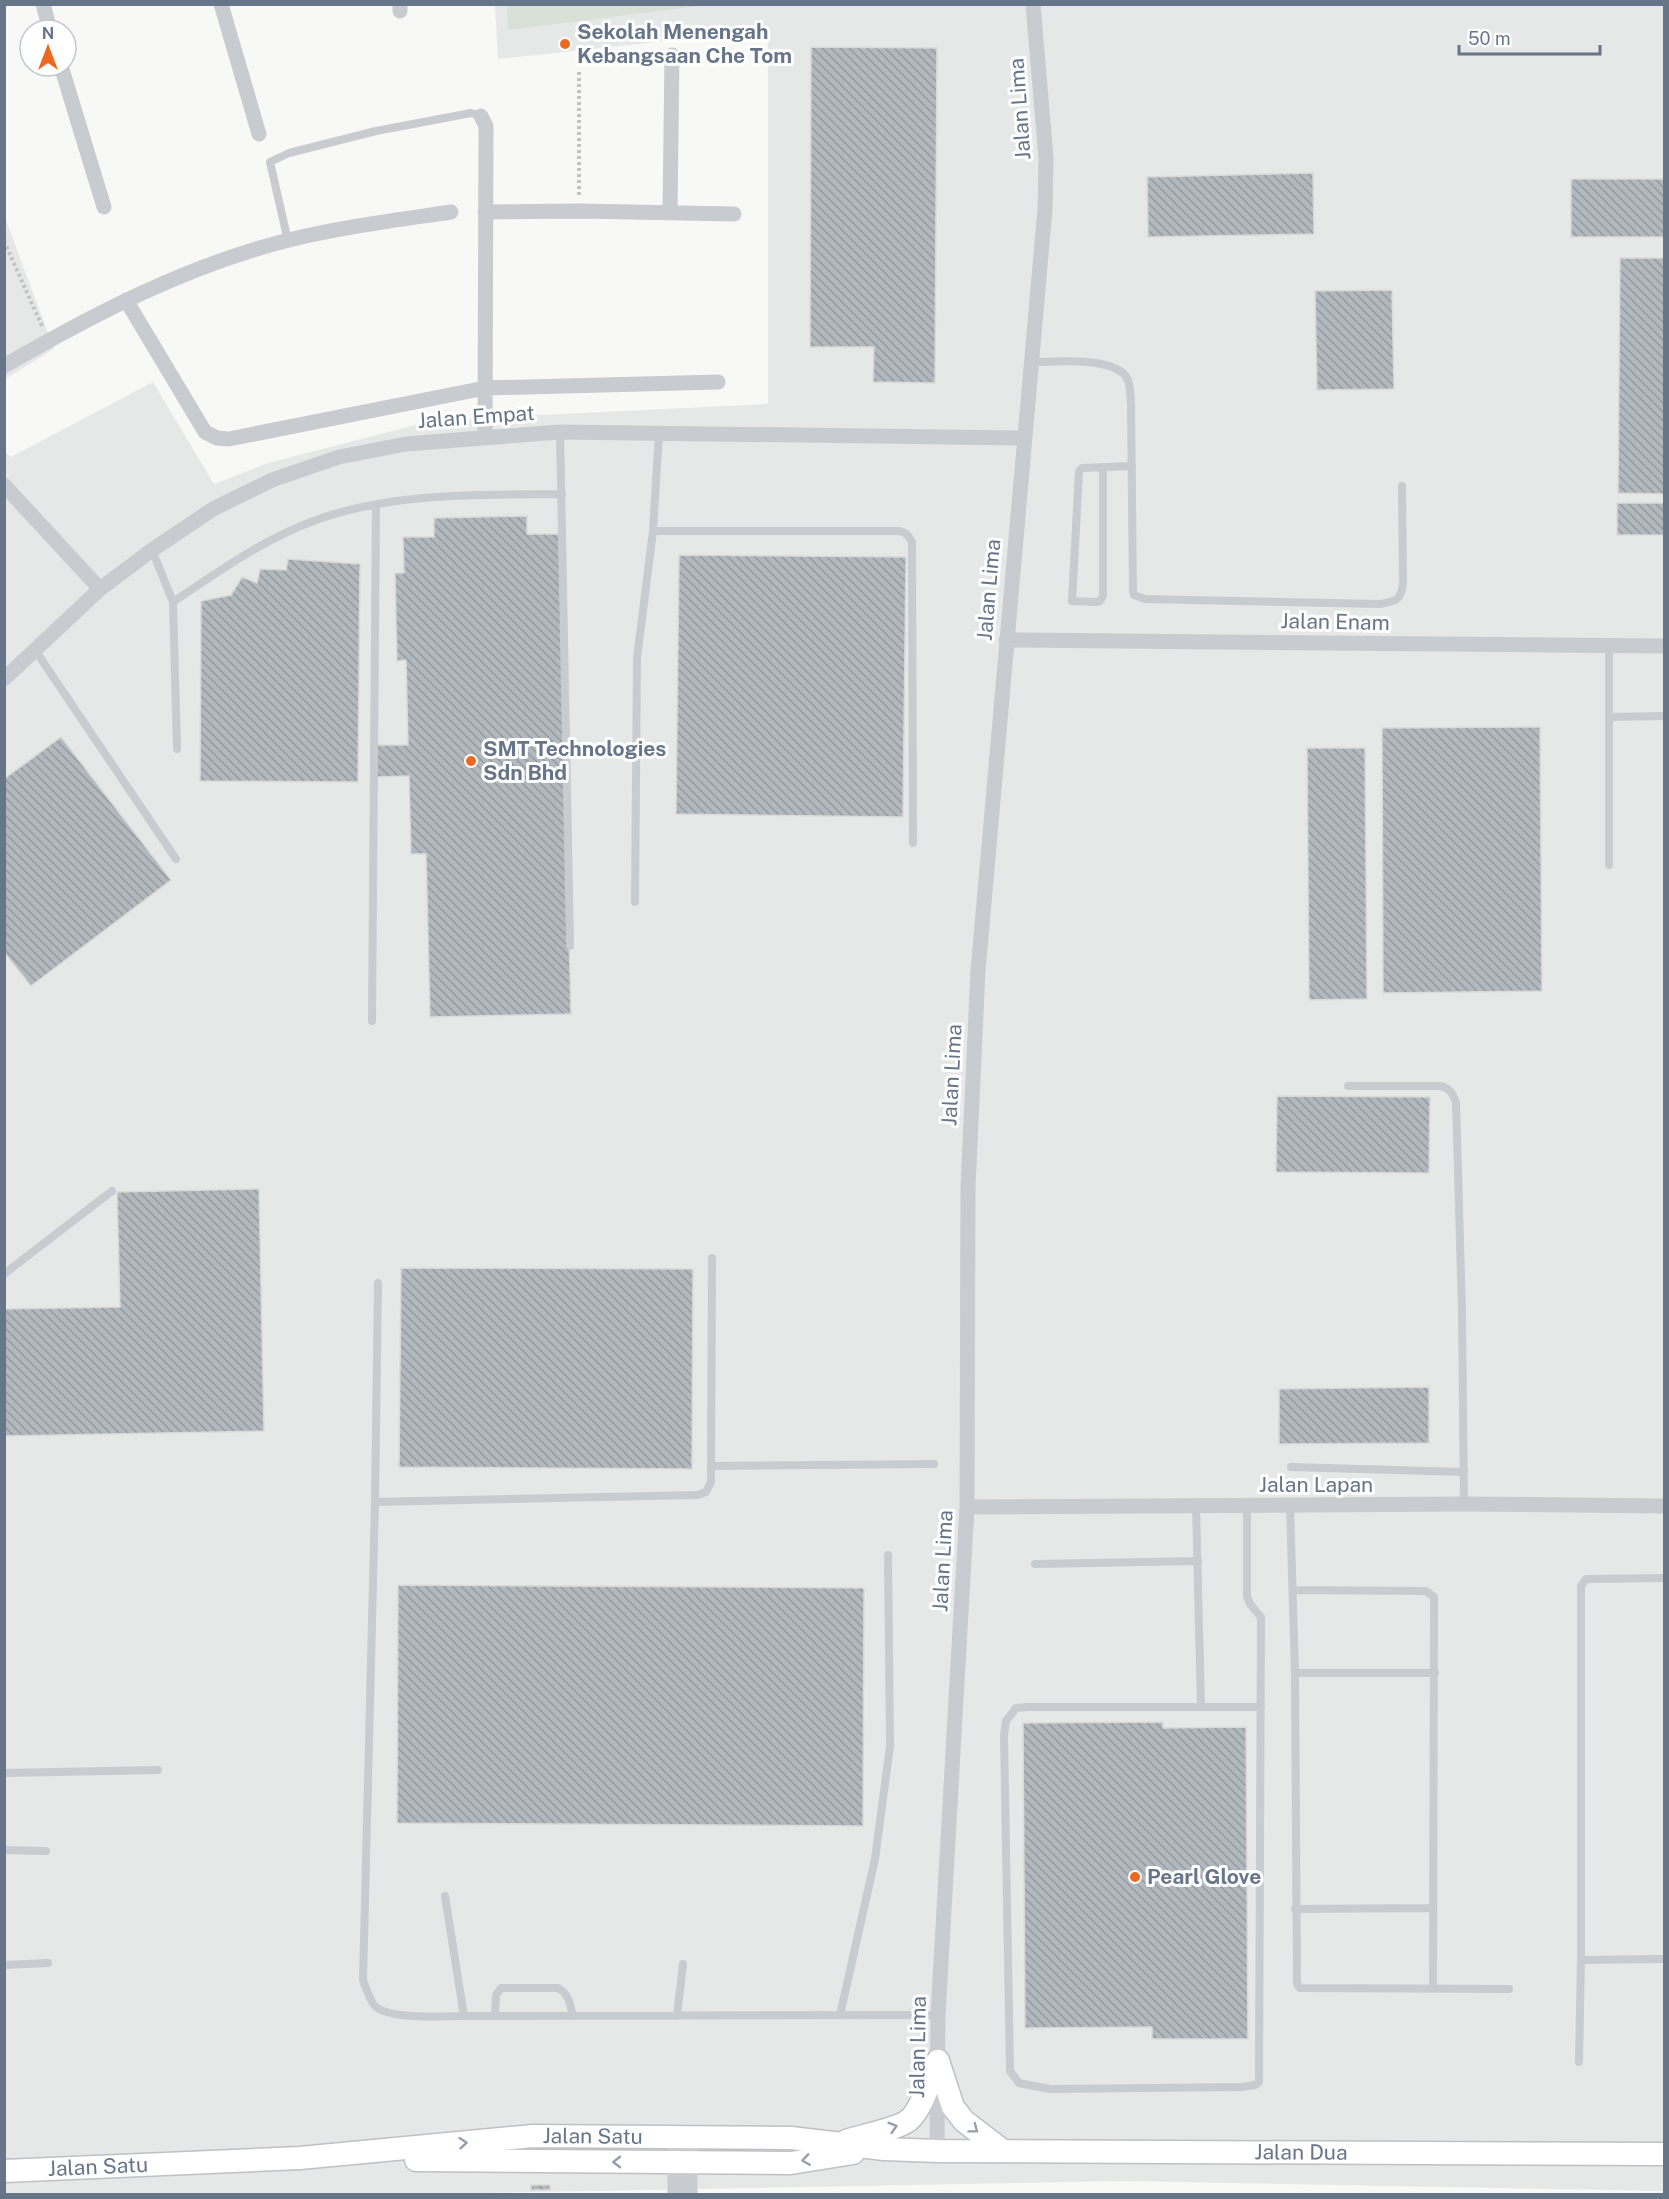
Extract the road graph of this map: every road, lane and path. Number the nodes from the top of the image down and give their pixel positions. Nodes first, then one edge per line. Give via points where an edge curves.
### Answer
1 (220, 4) edge
2 (1033, 4) edge
3 (672, 55) dead end
4 (579, 69) dead end
5 (65, 78) edge
6 (481, 116) joint
7 (259, 134) dead end
8 (104, 207) dead end
9 (579, 211) junction
10 (451, 212) dead end
11 (485, 212) junction
12 (670, 212) junction
13 (734, 214) dead end
14 (4, 241) edge
15 (288, 241) junction
16 (126, 300) junction
17 (48, 340) junction
18 (1031, 362) junction
19 (4, 366) edge
20 (718, 382) dead end
21 (485, 388) junction
22 (560, 432) junction
23 (659, 433) junction
24 (485, 438) junction
25 (1024, 438) junction
26 (1132, 466) junction
27 (1103, 467) junction
28 (4, 485) edge
29 (1402, 486) dead end
30 (562, 494) junction
31 (375, 505) junction
32 (653, 531) junction
33 (152, 550) junction
34 (100, 589) junction
35 (173, 602) junction
36 (1006, 640) junction
37 (1609, 645) junction
38 (1665, 646) edge
39 (35, 650) junction
40 (4, 679) edge
41 (1665, 716) edge
42 (1609, 717) junction
43 (177, 749) dead end
44 (914, 843) dead end
45 (176, 859) dead end
46 (1609, 865) dead end
47 (635, 902) dead end
48 (570, 946) dead end
49 (372, 1021) dead end
50 (1348, 1086) dead end
51 (112, 1191) dead end
52 (712, 1258) dead end
53 (4, 1274) edge
54 (378, 1283) dead end
55 (934, 1464) dead end
56 (711, 1466) junction
57 (1291, 1467) dead end
58 (1464, 1472) junction
59 (375, 1502) junction
60 (1464, 1504) junction
61 (1196, 1506) junction
62 (1247, 1506) junction
63 (1290, 1506) junction
64 (1665, 1506) edge
65 (967, 1507) junction
66 (888, 1556) dead end
67 (1198, 1561) junction
68 (1035, 1564) dead end
69 (1665, 1578) edge
70 (1293, 1590) junction
71 (1435, 1672) junction
72 (1295, 1673) junction
73 (1201, 1707) junction
74 (1261, 1707) junction
75 (158, 1770) dead end
76 (4, 1773) edge
77 (4, 1850) edge
78 (46, 1851) dead end
79 (445, 1896) dead end
80 (1295, 1908) junction
81 (1433, 1908) junction
82 (1665, 1959) edge
83 (1581, 1960) junction
84 (48, 1964) dead end
85 (683, 1964) dead end
86 (4, 1965) edge
87 (1433, 1988) junction
88 (1509, 1989) dead end
89 (840, 2015) junction
90 (938, 2015) junction
91 (464, 2016) junction
92 (495, 2016) junction
93 (573, 2016) junction
94 (677, 2016) junction
95 (938, 2061) junction
96 (1579, 2062) dead end
97 (683, 2137) junction
98 (837, 2143) junction
99 (884, 2149) junction
100 (937, 2151) junction
101 (1003, 2151) junction
102 (1665, 2154) edge
103 (300, 2158) junction
104 (683, 2162) junction
105 (4, 2171) edge
106 (675, 2194) edge
107 (690, 2194) edge

1 - 7 street
2 - 18 street, Jalan Lima via 1046,158
3 - 12 street
4 - 9 path
5 - 8 street
6 - 11 street via 486,126
6 - 15 lane via 471,113 376,131 289,153 270,162
9 - 11 street
9 - 12 street
10 - 15 street
11 - 21 street
12 - 13 street
14 - 17 path
15 - 16 street via 207,266
16 - 17 street
16 - 21 street via 205,432 217,438 228,439
17 - 19 street
18 - 25 street, Jalan Lima
18 - 26 lane via 1094,363 1124,374 1131,404
20 - 21 street
21 - 24 street
22 - 23 street, Jalan Empat
22 - 24 street, Jalan Empat
22 - 30 lane
23 - 25 street, Jalan Empat
23 - 32 lane
24 - 33 street, Jalan Empat via 406,444 339,457 272,480 213,509
25 - 36 street, Jalan Lima
26 - 27 lane
26 - 29 lane via 1133,592 1146,599 1380,604 1396,600 1403,582
27 - 27 lane via 1082,468 1078,473 1072,602 1098,602 1103,596
28 - 34 street
30 - 31 lane via 445,496
30 - 48 lane
31 - 35 lane via 316,520 248,552
31 - 49 lane
32 - 44 lane via 898,531 909,536
32 - 47 lane via 637,658
33 - 34 street, Jalan Empat
33 - 35 lane
34 - 39 street, Jalan Empat
35 - 43 lane
36 - 37 street, Jalan Enam
36 - 65 street, Jalan Lima via 978,959 972,1086
37 - 38 street, Jalan Enam
37 - 42 lane
39 - 40 street, Jalan Empat
39 - 45 lane
41 - 42 lane
42 - 46 lane
50 - 58 lane via 1447,1087 1456,1102
51 - 53 lane
52 - 56 lane
54 - 59 lane
55 - 56 lane
56 - 59 lane via 711,1482 706,1492 698,1495
57 - 58 lane
58 - 60 lane
59 - 91 lane via 363,1980 376,2007 393,2014
60 - 63 street, Jalan Lapan
60 - 64 street, Jalan Lapan
61 - 62 street, Jalan Lapan
61 - 65 street, Jalan Lapan
61 - 67 lane
62 - 63 street, Jalan Lapan
62 - 74 lane via 1247,1596 1261,1617
63 - 70 lane
65 - 90 street, Jalan Lima
66 - 89 lane via 890,1746 875,1859
67 - 68 lane
67 - 73 lane
69 - 83 lane via 1586,1580 1581,1586
70 - 71 lane via 1432,1593
70 - 72 lane
71 - 72 lane
71 - 81 lane
72 - 80 lane
73 - 74 lane
73 - 74 lane via 1027,1707 1016,1708 1006,1721 1010,2071 1019,2083 1050,2089 1127,2089 1242,2087 1259,2082
75 - 76 lane
77 - 78 lane
79 - 91 lane
80 - 81 lane
80 - 87 lane via 1295,1977 1300,1988
81 - 87 lane
82 - 83 lane
83 - 96 lane
84 - 86 lane
85 - 94 lane
87 - 88 lane
89 - 90 lane
89 - 94 lane
90 - 95 street, Jalan Lima
91 - 92 lane
92 - 93 lane
92 - 93 lane via 496,1995 501,1988 558,1988 565,1992
93 - 94 lane
98 -> 95 main road via 898,2127 910,2120
95 - 100 street, Jalan Lima
95 -> 101 main road via 953,2107 964,2121
97 - 98 main road, Jalan Satu via 791,2138
103 -> 97 main road, Jalan Satu via 533,2136
97 - 104 street
98 - 99 main road, Jalan Satu
99 - 100 main road, Jalan Satu
99 -> 104 main road, Jalan Satu via 791,2163
100 - 101 main road, Jalan Dua
101 - 102 main road, Jalan Dua
104 -> 103 main road, Jalan Satu
103 - 105 main road, Jalan Satu
104 - 106 street
104 - 107 street

